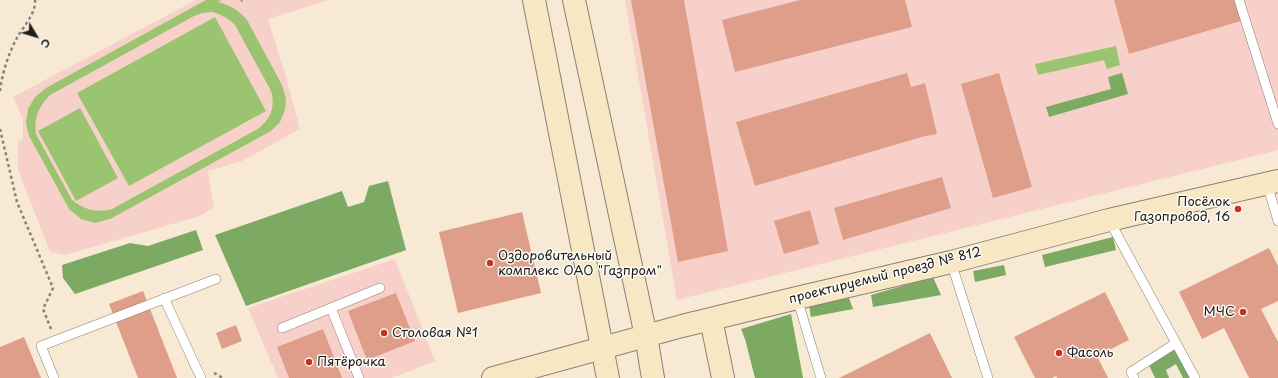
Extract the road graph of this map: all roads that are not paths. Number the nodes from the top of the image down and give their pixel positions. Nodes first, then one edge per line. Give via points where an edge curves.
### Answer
1 (528, 0) edge
2 (534, 0) edge
3 (574, 0) edge
4 (579, 0) edge
5 (1239, 0) edge
6 (586, 49) junction
7 (546, 60) junction
8 (1278, 124) edge
9 (1272, 183) edge
10 (1108, 220) junction
11 (1278, 222) edge
12 (951, 262) junction
13 (216, 279) dead end
14 (380, 288) dead end
15 (164, 298) junction
16 (797, 298) junction
17 (331, 308) junction
18 (711, 319) junction
19 (282, 328) dead end
20 (646, 336) junction
21 (1176, 343) junction
22 (602, 348) junction
23 (54, 378) edge
24 (201, 378) edge
25 (359, 378) edge
26 (493, 378) edge
27 (608, 378) edge
28 (653, 378) edge
29 (723, 378) edge
30 (821, 378) edge
31 (988, 378) edge
32 (1134, 378) edge
33 (1195, 378) edge

1 - 7 main road
2 - 7 main road
3 - 6 main road
4 - 6 main road
5 - 8 lane
6 - 20 main road
7 - 22 main road
9 - 10 main road, проектируемый проезд № 812
9 - 11 lane
10 - 12 main road, проектируемый проезд № 812
10 - 21 lane
12 - 16 main road, проектируемый проезд № 812
12 - 31 lane
13 - 15 lane
14 - 17 lane
15 - 23 lane via 41,346
15 - 24 lane
16 - 18 main road, проектируемый проезд № 812
16 - 30 lane
17 - 19 lane
17 - 25 lane
18 - 20 main road, проектируемый проезд № 812
18 - 29 main road
20 - 22 main road, проектируемый проезд № 812
20 - 28 main road
21 - 32 lane via 1131,372
21 - 33 lane
22 - 26 main road, проектируемый проезд № 812
22 - 27 main road

